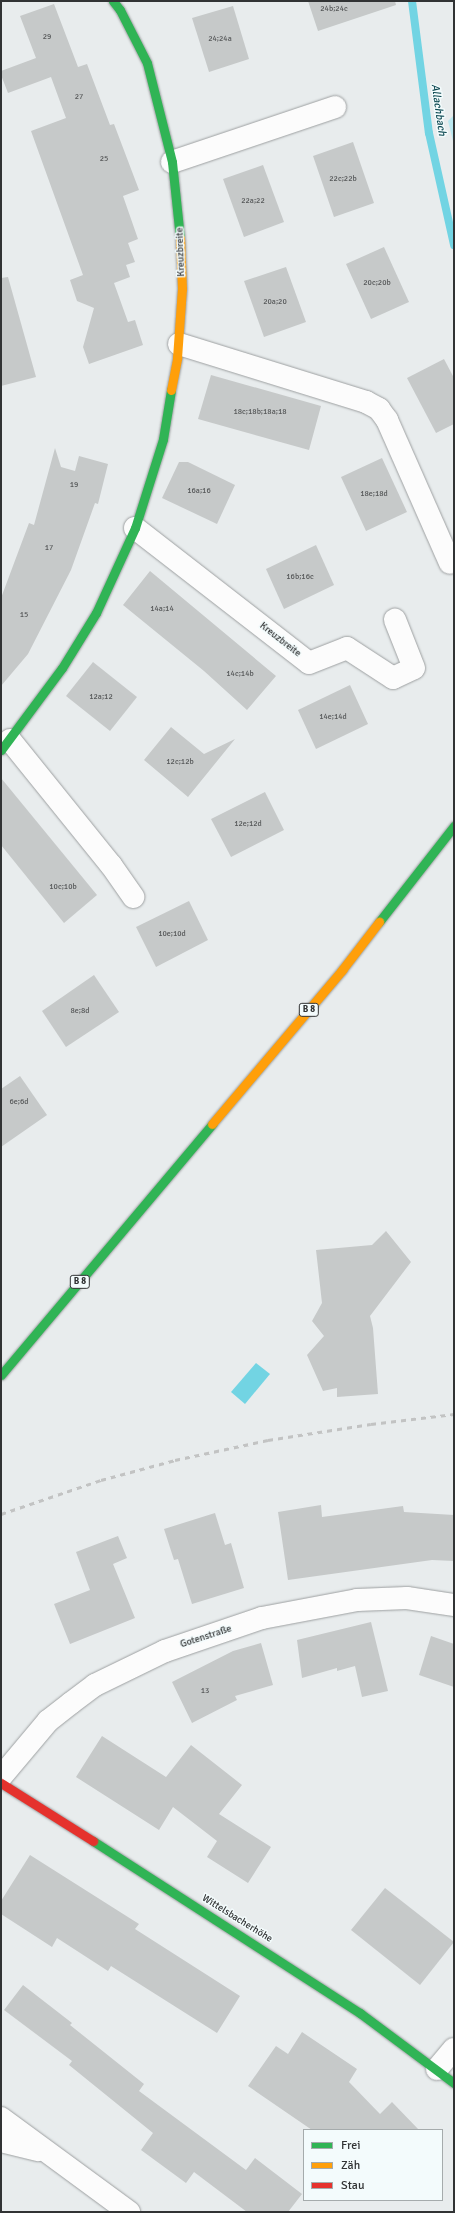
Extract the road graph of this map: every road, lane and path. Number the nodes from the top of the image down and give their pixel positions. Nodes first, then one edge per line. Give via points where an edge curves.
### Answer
1 (113, 1) edge
2 (335, 107) dead end
3 (172, 162) junction
4 (179, 344) junction
5 (135, 528) junction
6 (450, 563) dead end
7 (395, 620) dead end
8 (6, 745) edge
9 (454, 826) edge
10 (133, 897) dead end
11 (1, 1375) edge
12 (454, 1605) edge
13 (1, 1777) edge
14 (1, 1783) edge
15 (454, 2049) edge
16 (437, 2069) junction
17 (454, 2083) edge
18 (1, 2118) edge
19 (1, 2141) edge
20 (47, 2152) junction
21 (129, 2212) edge

1 - 3 street, Kreuzbreite via 147,64
2 - 3 street
3 - 4 street, Kreuzbreite via 180,227 182,289
4 - 5 street, Kreuzbreite via 163,439
4 - 6 street via 366,402 379,409 387,420
5 - 7 street, Kreuzbreite via 309,663 347,648 393,678 414,668
5 - 8 street, Kreuzbreite via 96,614 62,668
8 - 10 street, Kreuzbreite via 111,866
9 - 11 street, B 8 via 342,970
12 - 13 street, Gotenstraße via 407,1598 357,1600 262,1618 165,1651 95,1685 71,1703 48,1721
14 - 16 street, Wittelsbacherhöhe via 268,1952 360,2013
15 - 16 street
16 - 17 street, Wittelsbacherhöhe
18 - 20 street
19 - 20 street
20 - 21 street

